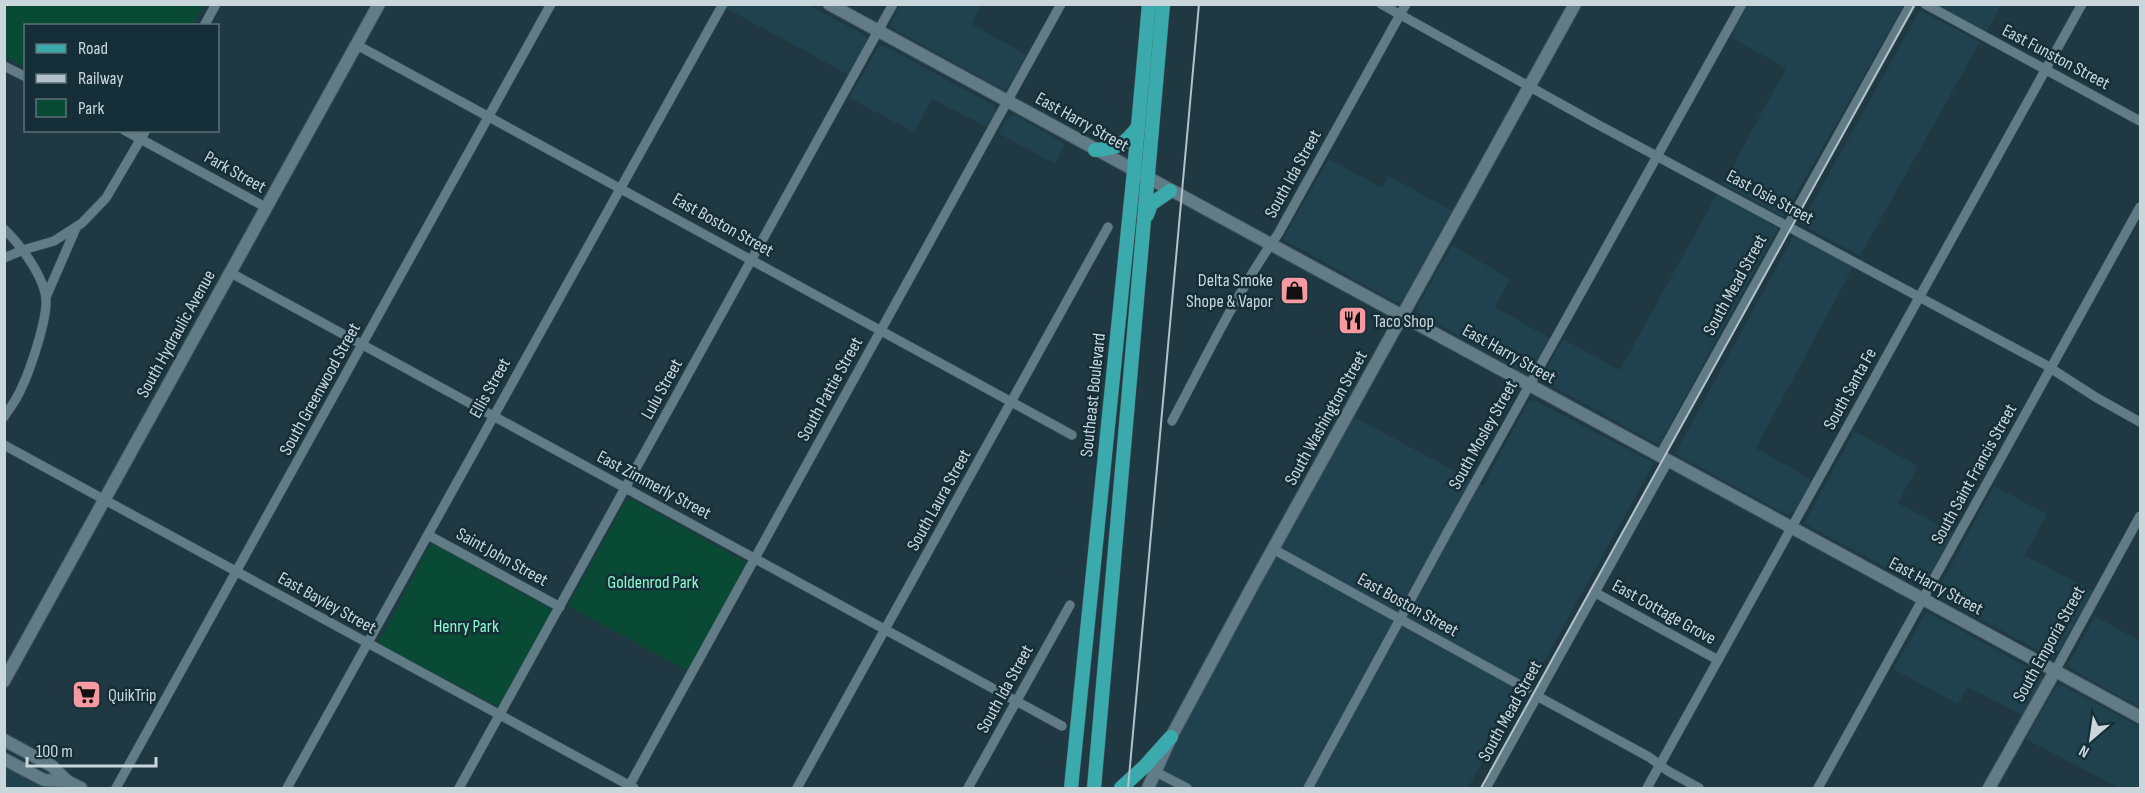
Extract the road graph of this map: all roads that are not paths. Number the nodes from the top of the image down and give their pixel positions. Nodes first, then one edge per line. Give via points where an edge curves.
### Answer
1 (216, 4) edge
2 (379, 4) edge
3 (551, 4) edge
4 (723, 4) edge
5 (830, 4) edge
6 (892, 4) edge
7 (1061, 4) edge
8 (1149, 4) edge
9 (1163, 4) edge
10 (1381, 4) edge
11 (1406, 4) edge
12 (1575, 4) edge
13 (1742, 4) edge
14 (1911, 4) edge
15 (1925, 4) edge
16 (2082, 4) edge
17 (1400, 15) junction
18 (205, 24) edge
19 (878, 31) junction
20 (357, 45) junction
21 (4, 66) edge
22 (2046, 70) junction
23 (24, 76) edge
24 (1530, 86) junction
25 (1008, 102) junction
26 (489, 116) junction
27 (2140, 121) edge
28 (1138, 127) junction
29 (127, 132) edge
30 (145, 132) edge
31 (141, 140) junction
32 (1095, 150) junction
33 (1658, 156) junction
34 (1134, 171) junction
35 (1147, 178) junction
36 (621, 188) junction
37 (1170, 191) junction
38 (2140, 207) edge
39 (267, 208) junction
40 (1143, 222) junction
41 (1788, 225) junction
42 (1108, 227) dead end
43 (76, 228) junction
44 (4, 229) edge
45 (1271, 244) junction
46 (23, 250) junction
47 (4, 258) edge
48 (752, 260) junction
49 (231, 273) junction
50 (46, 297) junction
51 (1920, 297) junction
52 (1403, 316) junction
53 (882, 330) junction
54 (363, 346) junction
55 (2051, 368) junction
56 (1530, 385) junction
57 (1013, 402) junction
58 (4, 417) edge
59 (494, 417) junction
60 (1172, 422) dead end
61 (2140, 422) edge
62 (1072, 435) dead end
63 (4, 445) edge
64 (1664, 459) junction
65 (626, 489) junction
66 (106, 500) junction
67 (2140, 516) edge
68 (1792, 528) junction
69 (428, 535) junction
70 (1273, 549) junction
71 (755, 559) junction
72 (237, 573) junction
73 (1594, 592) junction
74 (1923, 599) junction
75 (1070, 605) dead end
76 (560, 608) junction
77 (1400, 619) junction
78 (885, 629) junction
79 (367, 644) junction
80 (1718, 660) junction
81 (2055, 671) junction
82 (4, 681) edge
83 (1527, 690) dead end
84 (1537, 696) junction
85 (1017, 700) junction
86 (499, 716) junction
87 (2140, 717) edge
88 (1062, 726) dead end
89 (1171, 737) joint
90 (4, 740) edge
91 (4, 759) edge
92 (1661, 764) junction
93 (1150, 769) junction
94 (67, 781) junction
95 (630, 788) edge
96 (81, 789) edge
97 (116, 789) edge
98 (287, 789) edge
99 (459, 789) edge
100 (797, 789) edge
101 (968, 789) edge
102 (1071, 789) edge
103 (1094, 789) edge
104 (1121, 789) edge
105 (1148, 789) edge
106 (1187, 789) edge
107 (1308, 789) edge
108 (1486, 789) edge
109 (1647, 789) edge
110 (1699, 789) edge
111 (1818, 789) edge
112 (1989, 789) edge

1 - 18 street
2 - 20 street, South Hydraulic Avenue
3 - 26 street, South Greenwood Street
4 - 36 street, Ellis Street
5 - 19 street, East Harry Street
6 - 19 street, Lulu Street
7 - 25 street, South Pattie Street
8 - 28 main road, Southeast Boulevard
9 - 35 main road, Southeast Boulevard
10 - 17 street, East Osie Street
11 - 17 street, South Ida Street
12 - 24 street, South Washington Street
13 - 33 street, South Mosley Street
14 - 41 street, South Mead Street
15 - 22 street, East Funston Street
16 - 22 street, South Santa Fe
17 - 24 street, East Osie Street
17 - 45 street, South Ida Street
19 - 25 street, East Harry Street
19 - 48 street, Lulu Street
20 - 26 street, East Boston Street
20 - 39 street, South Hydraulic Avenue
21 - 23 street
22 - 27 street, East Funston Street
22 - 51 street, South Santa Fe
24 - 33 street, East Osie Street
24 - 52 street, South Washington Street
25 - 32 street, East Harry Street
25 - 53 street, South Pattie Street
26 - 36 street, East Boston Street
26 - 54 street, South Greenwood Street
28 - 32 main road via 1118,147
28 - 34 main road, Southeast Boulevard
29 - 31 street, Park Street
30 - 31 street
31 - 39 street, Park Street
31 - 43 street via 106,198
32 - 34 street, East Harry Street
33 - 41 street, East Osie Street
33 - 56 street, South Mosley Street
34 - 35 street, East Harry Street
34 - 102 main road, Southeast Boulevard
35 - 37 street, East Harry Street
35 - 40 main road, Southeast Boulevard
36 - 48 street, East Boston Street
36 - 59 street, Ellis Street
37 - 40 main road via 1151,204
37 - 45 street, East Harry Street
38 - 55 street, South Saint Francis Street
39 - 49 street, South Hydraulic Avenue
40 - 103 main road, Southeast Boulevard
41 - 51 street, East Osie Street
41 - 64 street, South Mead Street
42 - 57 street, South Laura Street
43 - 46 street via 54,241
43 - 50 street
44 - 46 street
45 - 52 street, East Harry Street
45 - 60 street, South Ida Street
46 - 47 street
46 - 50 street
48 - 53 street, East Boston Street
48 - 65 street, Lulu Street
49 - 54 street, East Zimmerly Street
49 - 66 street, South Hydraulic Avenue
50 - 58 street via 43,326 22,388
51 - 55 street, East Osie Street
51 - 68 street, South Santa Fe
52 - 56 street, East Harry Street
52 - 70 street, South Washington Street
53 - 57 street, East Boston Street
53 - 71 street, South Pattie Street
54 - 59 street, East Zimmerly Street
54 - 72 street, South Greenwood Street
55 - 61 street, East Osie Street
55 - 74 street, South Saint Francis Street
56 - 64 street, East Harry Street
56 - 77 street, South Mosley Street
57 - 62 street, East Boston Street
57 - 78 street, South Laura Street
59 - 65 street, East Zimmerly Street
59 - 69 street, Ellis Street
63 - 66 street, East Bayley Street
64 - 68 street, East Harry Street
64 - 73 street, South Mead Street
65 - 71 street, East Zimmerly Street
65 - 76 street, Lulu Street
66 - 72 street, East Bayley Street
66 - 82 street, South Hydraulic Avenue
67 - 81 street, South Emporia Street
68 - 74 street, East Harry Street
68 - 80 street, South Santa Fe
69 - 76 street, Saint John Street
69 - 79 street, Ellis Street
70 - 77 street, East Boston Street
70 - 89 street, South Washington Street
71 - 78 street, East Zimmerly Street
71 - 95 street, South Pattie Street
72 - 79 street, East Bayley Street
72 - 97 street, South Greenwood Street
73 - 80 street, East Cottage Grove
73 - 84 street, South Mead Street
74 - 81 street, East Harry Street
74 - 111 street, South Saint Francis Street
75 - 85 street, South Ida Street
76 - 86 street, Lulu Street
77 - 83 street, East Boston Street
77 - 107 street, South Mosley Street
78 - 85 street, East Zimmerly Street
78 - 100 street, South Laura Street
79 - 86 street, East Bayley Street
79 - 98 street, Ellis Street
80 - 92 street, South Santa Fe
81 - 87 street, East Harry Street
81 - 112 street, South Emporia Street
84 - 92 street
84 - 108 street, South Mead Street
85 - 88 street, East Zimmerly Street
85 - 101 street, South Ida Street
86 - 95 street, East Bayley Street
86 - 99 street, Lulu Street
89 - 93 main road
90 - 94 street via 52,766
91 - 94 street via 44,780
92 - 109 street, South Santa Fe
92 - 110 street
93 - 104 main road
93 - 105 street
93 - 106 street
94 - 96 street

